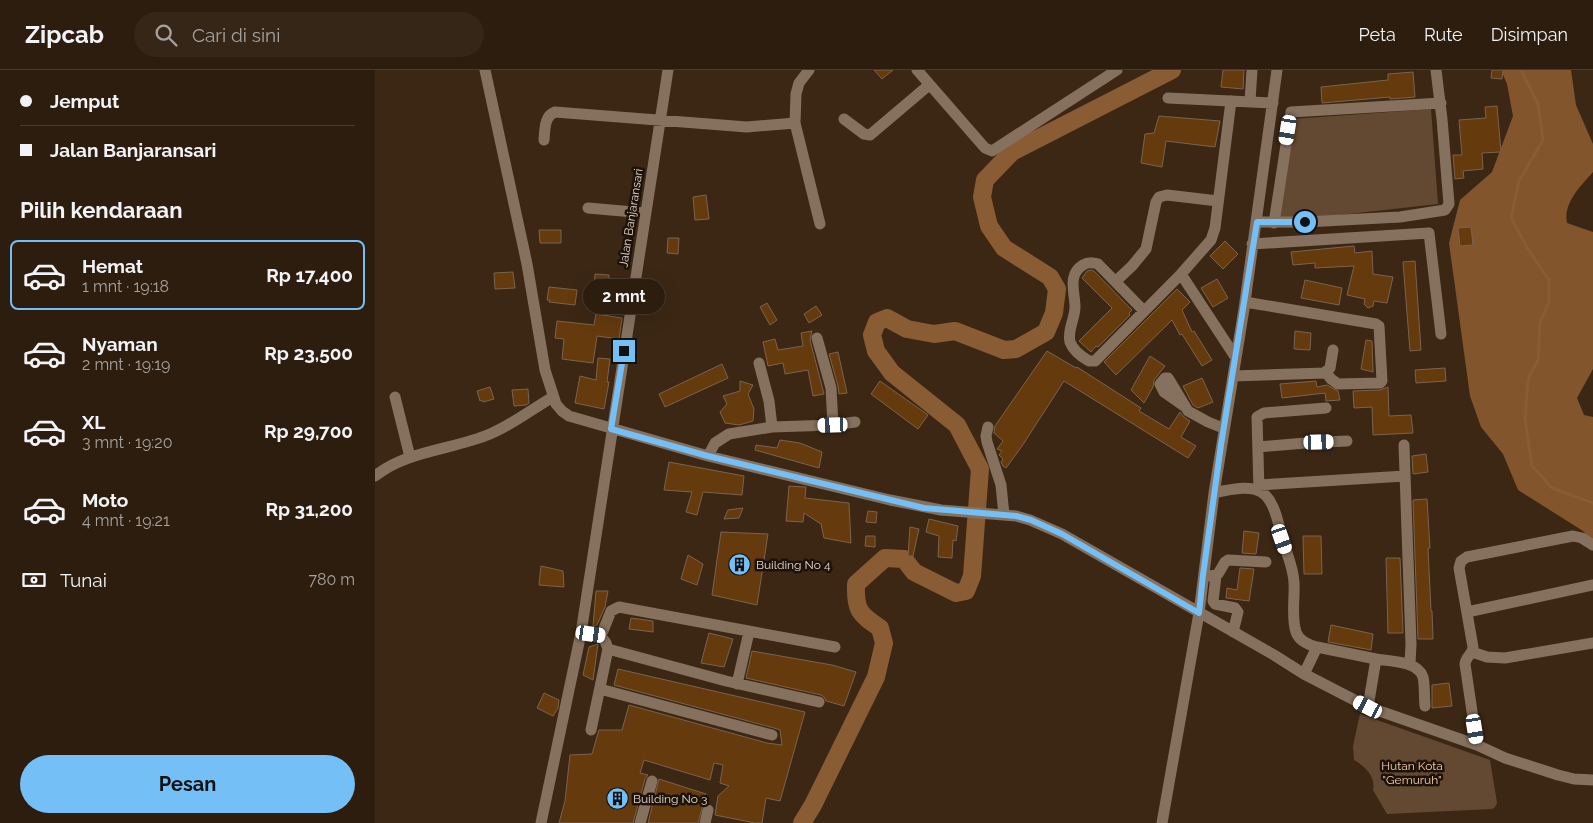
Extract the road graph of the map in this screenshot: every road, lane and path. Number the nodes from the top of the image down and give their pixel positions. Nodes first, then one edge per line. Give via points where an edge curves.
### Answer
1 (485, 70) edge
2 (668, 70) edge
3 (809, 70) edge
4 (917, 70) edge
5 (1117, 70) edge
6 (1252, 70) edge
7 (1277, 70) edge
8 (1436, 70) edge
9 (929, 85) junction
10 (1168, 98) dead end
11 (1231, 101) junction
12 (1250, 101) junction
13 (1441, 103) junction
14 (1272, 107) junction
15 (1291, 112) junction
16 (844, 119) dead end
17 (660, 120) junction
18 (795, 123) junction
19 (543, 140) dead end
20 (1218, 201) junction
21 (588, 208) dead end
22 (645, 213) junction
23 (1257, 222) junction
24 (1274, 223) junction
25 (820, 224) dead end
26 (1252, 244) junction
27 (1181, 274) junction
28 (1116, 281) junction
29 (1245, 302) junction
30 (1145, 311) junction
31 (1441, 334) dead end
32 (817, 338) dead end
33 (1333, 350) dead end
34 (1236, 358) junction
35 (759, 364) dead end
36 (1326, 372) junction
37 (1233, 376) junction
38 (395, 397) dead end
39 (553, 397) junction
40 (1184, 406) dead end
41 (1326, 408) dead end
42 (855, 422) dead end
43 (833, 425) junction
44 (772, 427) junction
45 (988, 427) dead end
46 (1223, 428) junction
47 (611, 429) junction
48 (1347, 441) dead end
49 (1404, 445) dead end
50 (1258, 448) junction
51 (708, 456) junction
52 (410, 457) junction
53 (375, 476) edge
54 (1405, 476) junction
55 (1259, 488) junction
56 (1214, 493) junction
57 (1004, 515) junction
58 (1593, 545) edge
59 (1266, 562) dead end
60 (1203, 575) junction
61 (1216, 576) junction
62 (1593, 585) edge
63 (1467, 612) junction
64 (1199, 613) junction
65 (749, 632) junction
66 (1233, 632) junction
67 (581, 633) junction
68 (601, 636) junction
69 (1593, 643) edge
70 (835, 647) dead end
71 (1317, 647) junction
72 (608, 649) junction
73 (1472, 652) junction
74 (1376, 659) junction
75 (1410, 664) junction
76 (1304, 674) junction
77 (737, 684) junction
78 (600, 689) junction
79 (819, 702) dead end
80 (1425, 706) dead end
81 (1368, 707) junction
82 (591, 730) dead end
83 (772, 735) dead end
84 (1477, 745) junction
85 (1593, 780) edge
86 (652, 781) dead end
87 (709, 810) dead end
88 (541, 823) edge
89 (640, 823) edge
90 (705, 823) edge
91 (1162, 823) edge

1 - 39 street
2 - 17 street, Jalan Banjaransari
3 - 18 street via 799,83 796,94
4 - 9 street
5 - 9 street via 992,151 985,148
6 - 12 street
7 - 14 street
8 - 13 street
9 - 16 street via 868,136
10 - 11 street
11 - 12 street
11 - 20 street
12 - 14 street
13 - 15 street
13 - 24 street via 1449,204 1445,210 1400,217
14 - 15 street
14 - 23 street
15 - 24 street
17 - 18 street via 747,127
17 - 19 street via 555,112 547,118
17 - 22 street, Jalan Banjaransari
18 - 25 street
20 - 27 street via 1211,240
20 - 28 street via 1167,195 1159,197 1146,249
21 - 22 street
22 - 47 street, Jalan Banjaransari
23 - 24 street
23 - 26 street
26 - 29 street
26 - 31 street via 1429,234
27 - 30 street
27 - 34 street
28 - 30 street
28 - 30 street via 1092,262 1075,272 1075,309 1069,333 1073,347 1089,361 1095,361
29 - 34 street
29 - 36 street via 1379,326 1381,383 1338,384
32 - 43 street via 831,388
33 - 36 street via 1330,368
34 - 37 street
35 - 44 street
36 - 37 street
37 - 46 street
38 - 52 street
39 - 47 street via 569,416
39 - 52 street via 491,434
40 - 46 street via 1193,414
41 - 50 street via 1260,415 1256,420
42 - 43 street
43 - 44 street
44 - 51 street via 729,434 715,443
45 - 57 street via 987,442 1001,485
46 - 56 street
47 - 51 street
47 - 67 street, Jalan Banjaransari
48 - 50 street
49 - 54 street
50 - 55 street
51 - 57 street via 898,502 941,510
52 - 53 street
54 - 55 street
54 - 75 street
55 - 56 street
55 - 71 street via 1276,512 1293,568 1296,631 1303,641
56 - 60 street
57 - 64 street via 1031,520 1055,530
58 - 63 street via 1573,536 1467,557 1459,568
59 - 61 street via 1228,560
60 - 61 street
60 - 64 street
61 - 66 street via 1213,601 1238,612
62 - 63 street
63 - 73 street
64 - 66 street
64 - 91 street
65 - 68 street via 619,607 611,611
65 - 70 street
65 - 77 street
66 - 76 street
67 - 68 street
67 - 88 street, Jalan Banjaransari
68 - 72 street
69 - 73 street via 1505,658
71 - 74 street
71 - 76 street
72 - 77 street
72 - 78 street
73 - 84 street via 1465,664
74 - 75 street
74 - 81 street
75 - 80 street via 1423,677
76 - 81 street
77 - 79 street
78 - 82 street
78 - 83 street
81 - 84 street
84 - 85 street via 1558,775
86 - 89 street
87 - 90 street

